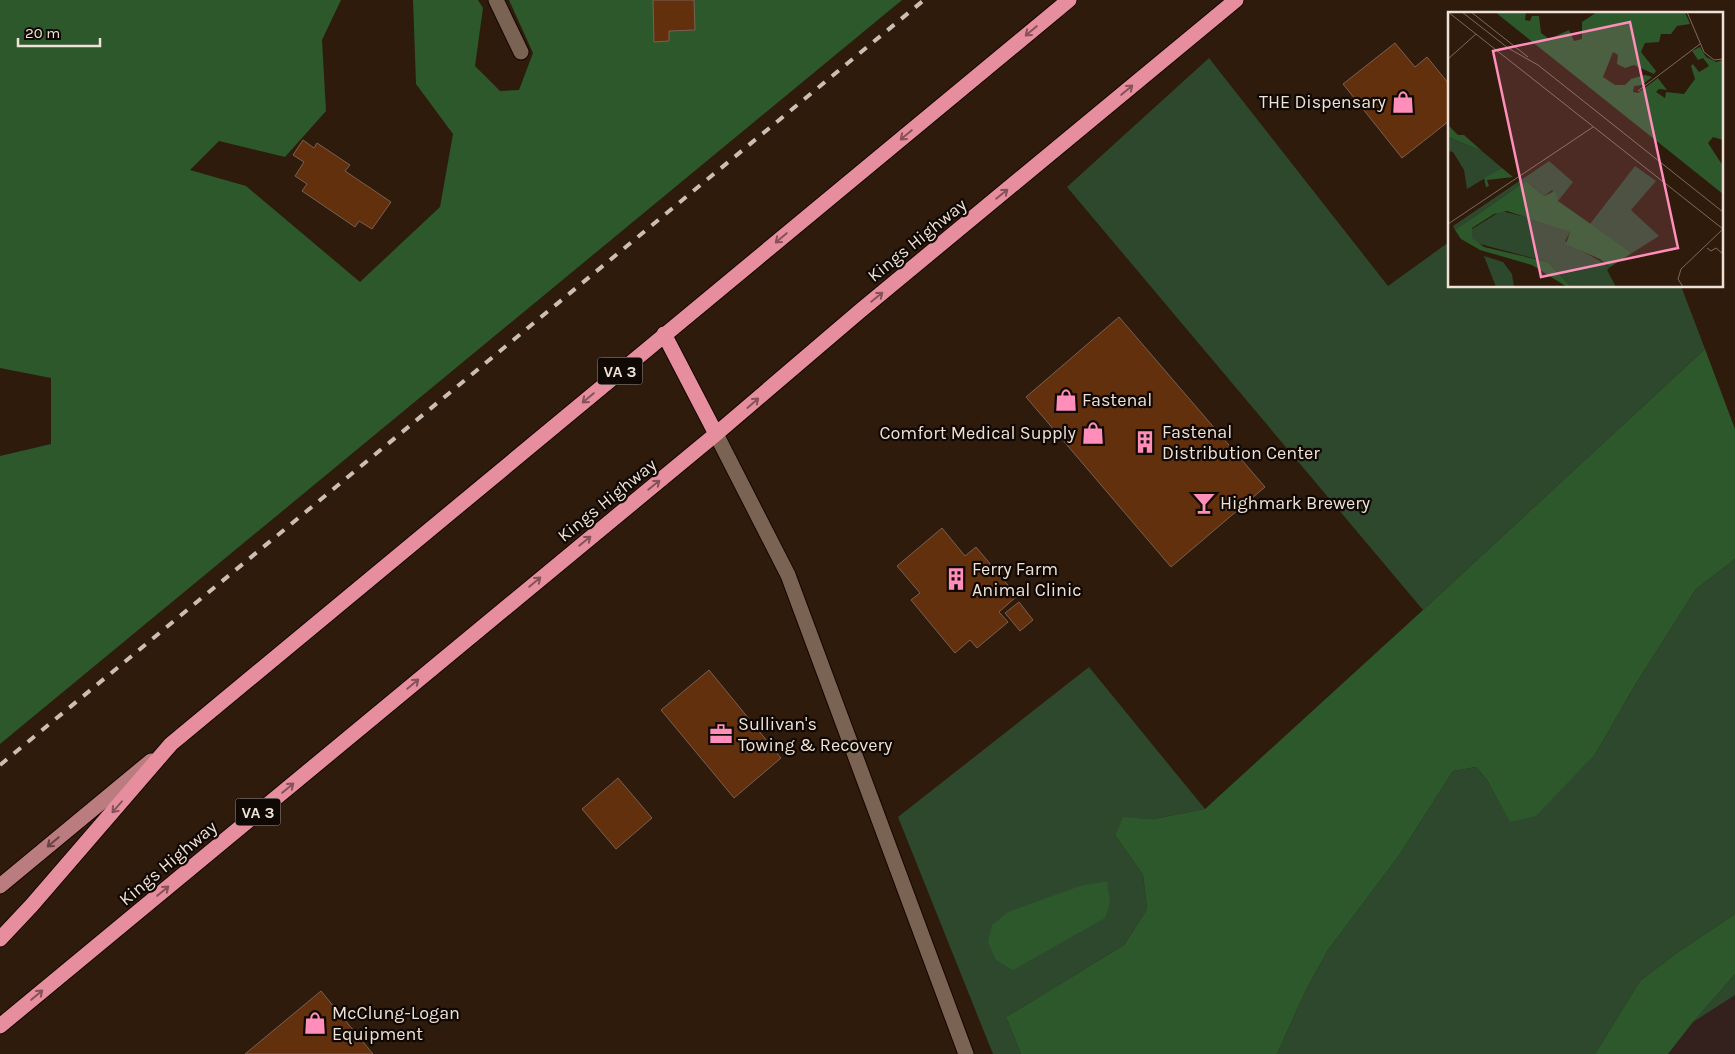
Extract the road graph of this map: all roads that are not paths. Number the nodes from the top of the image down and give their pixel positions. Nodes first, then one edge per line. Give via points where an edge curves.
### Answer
1 (496, 0) edge
2 (1069, 0) edge
3 (1236, 0) edge
4 (521, 52) dead end
5 (664, 334) junction
6 (716, 434) junction
7 (171, 744) junction
8 (0, 886) edge
9 (0, 939) edge
10 (0, 1026) edge
11 (966, 1054) edge

1 - 4 street
2 -> 5 highway, VA 3
6 -> 3 highway, Kings Highway / VA 3
5 - 6 highway
5 -> 7 highway, VA 3
10 -> 6 highway, Kings Highway / VA 3
6 - 11 street via 788,575
7 -> 8 main road
7 -> 9 highway, VA 3

